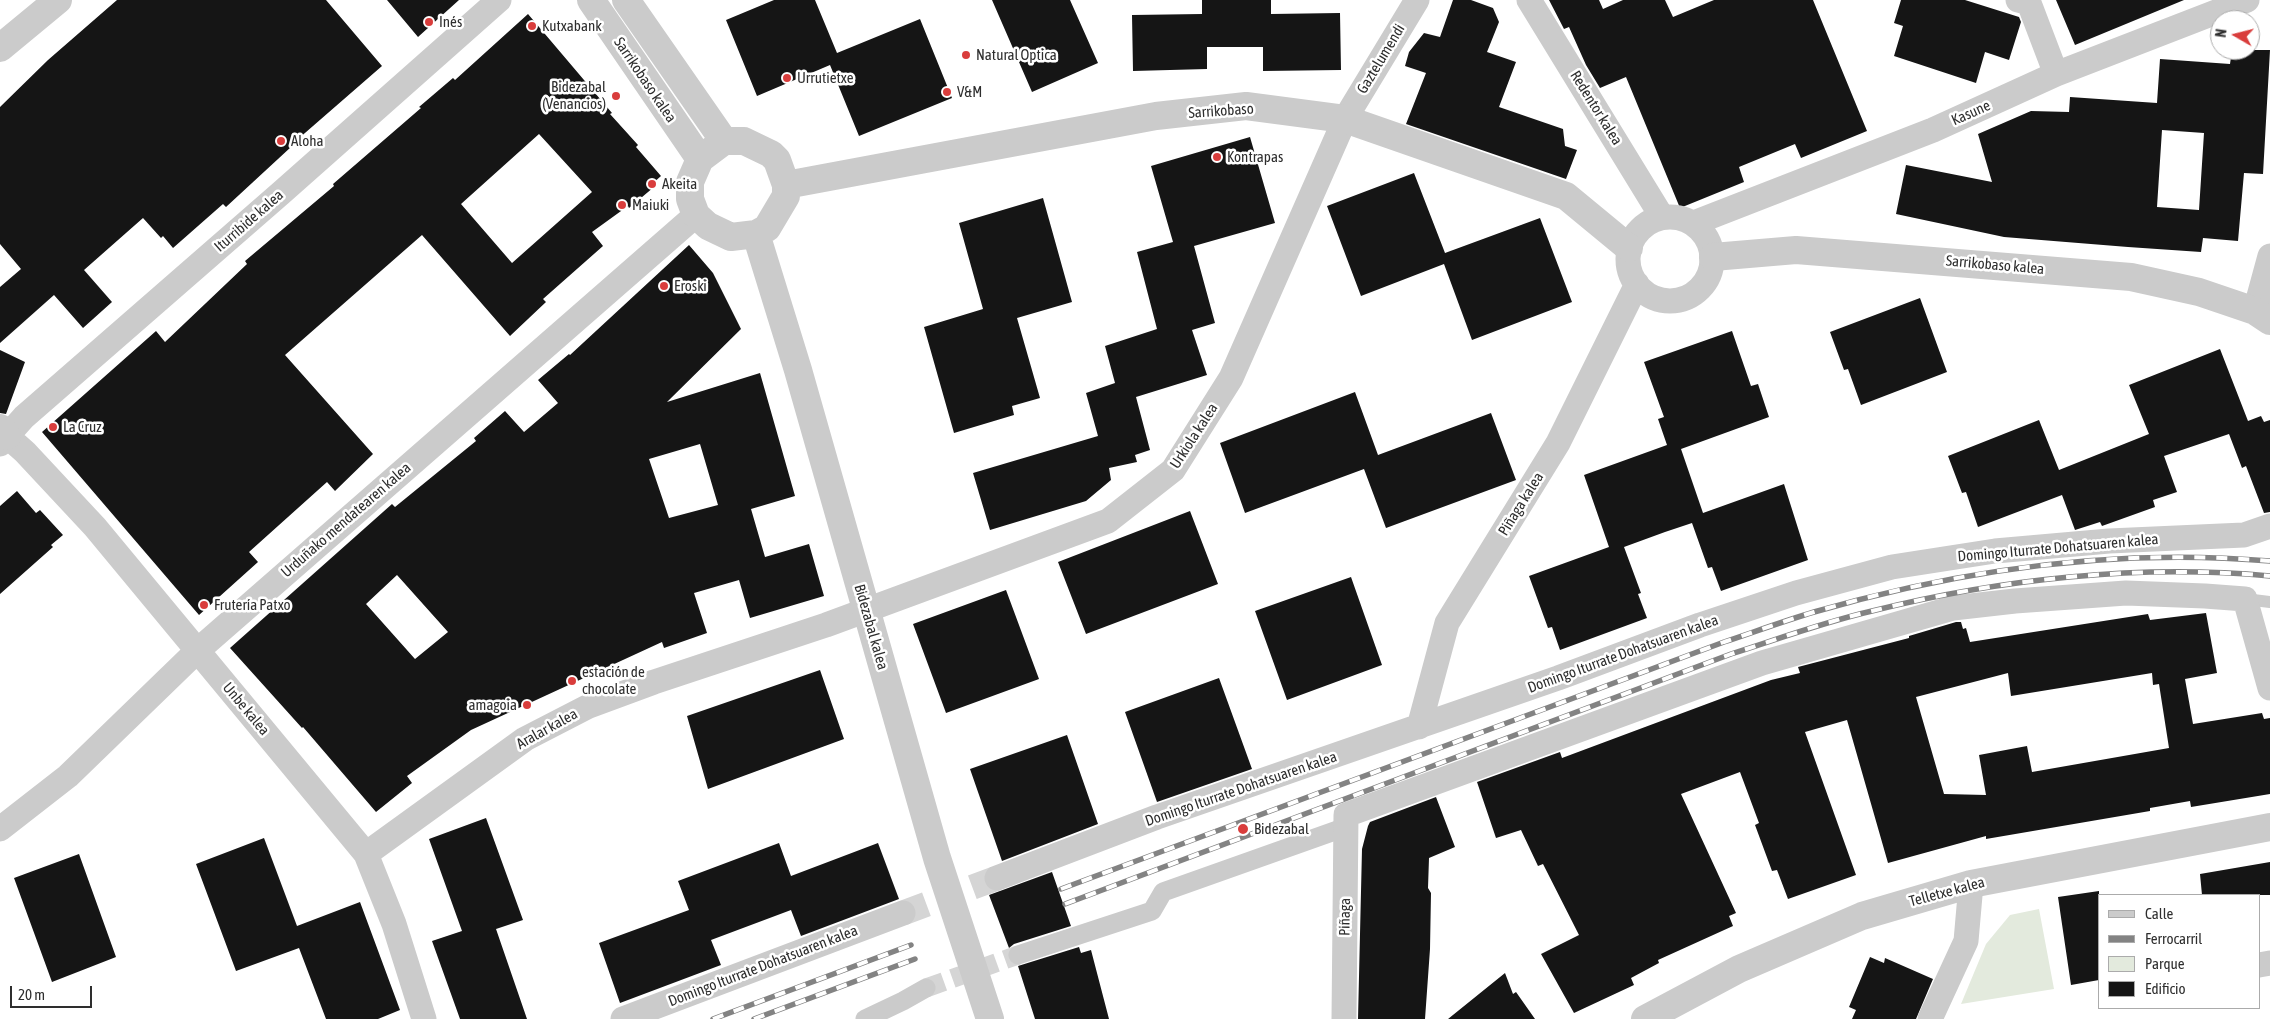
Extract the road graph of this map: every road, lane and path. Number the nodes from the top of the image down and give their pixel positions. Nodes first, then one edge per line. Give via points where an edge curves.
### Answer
1 (499, 0) edge
2 (591, 0) edge
3 (626, 0) edge
4 (1416, 0) edge
5 (1529, 0) edge
6 (2018, 0) edge
7 (2247, 0) edge
8 (45, 4) edge
9 (0, 48) edge
10 (2056, 74) junction
11 (1345, 119) junction
12 (724, 142) junction
13 (700, 159) junction
14 (786, 185) junction
15 (696, 215) junction
16 (1662, 217) junction
17 (1694, 223) junction
18 (756, 234) junction
19 (1629, 248) junction
20 (2270, 256) edge
21 (1713, 257) junction
22 (1637, 284) junction
23 (2263, 316) edge
24 (2, 436) edge
25 (2270, 526) edge
26 (2245, 600) junction
27 (2270, 602) edge
28 (866, 611) junction
29 (197, 651) junction
30 (2270, 688) edge
31 (1419, 727) junction
32 (1346, 821) junction
33 (2270, 827) edge
34 (0, 829) edge
35 (366, 854) junction
36 (997, 878) tunnel mouth
37 (1972, 884) junction
38 (903, 913) tunnel mouth
39 (1018, 955) tunnel mouth
40 (926, 988) tunnel mouth
41 (424, 1019) edge
42 (623, 1019) edge
43 (865, 1019) edge
44 (990, 1019) edge
45 (1344, 1019) edge
46 (1645, 1019) edge
47 (1930, 1019) edge

1 - 24 street, Iturribide kalea
2 - 13 street, Sarrikobaso kalea
3 - 12 street, Sarrikobaso kalea
4 - 11 street, Gaztelumendi
5 - 16 street, Redentor kalea
6 - 10 street via 2029,3
7 - 10 street, Kasune
8 - 9 street
10 - 17 street, Kasune via 1933,130
11 - 14 street, Sarrikobaso via 1246,106 1156,116
11 - 19 street, Sarrikobaso via 1566,196
11 - 28 street, Urkiola kalea via 1231,378 1173,470 1108,521
12 - 13 street
12 - 14 street via 744,141 771,154 777,160
13 - 15 street via 690,182 690,199
14 - 18 street via 786,196 767,228
15 - 18 street via 708,226 731,237
15 - 29 street, Urduñako mendatearen kalea
16 - 17 street via 1680,217
16 - 19 street via 1645,224
17 - 21 street via 1710,242
18 - 28 street, Bidezabal kalea
19 - 22 street via 1628,263
20 - 23 street
21 - 22 street via 1711,271 1704,284 1684,299 1662,300 1650,296
21 - 23 street, Sarrikobaso kalea via 1796,250 2131,277 2199,292
22 - 31 street, Piñaga kalea via 1558,443 1447,623
24 - 29 street, Unbe kalea via 25,452 94,527
25 - 31 street, Domingo Iturrate Dohatsuaren kalea via 2244,535 2014,549 1892,567 1796,593 1700,625
26 - 27 lane
26 - 30 street
26 - 32 street via 2126,593 1953,608 1762,663
28 - 35 street, Aralar kalea via 589,706 525,739
28 - 44 street, Bidezabal kalea via 938,858
29 - 34 street, Urduñako mendatearen kalea via 68,776
29 - 35 street, Unbe kalea
31 - 36 street, Domingo Iturrate Dohatsuaren kalea via 1157,817
32 - 39 street via 1163,892 1152,911
32 - 45 street, Piñaga
33 - 37 street, Telletxe kalea
35 - 41 street, Unbe kalea via 394,924
37 - 46 street, Telletxe kalea via 1862,916 1739,969
37 - 47 street via 1966,941
38 - 42 street, Domingo Iturrate Dohatsuaren kalea
40 - 43 street

